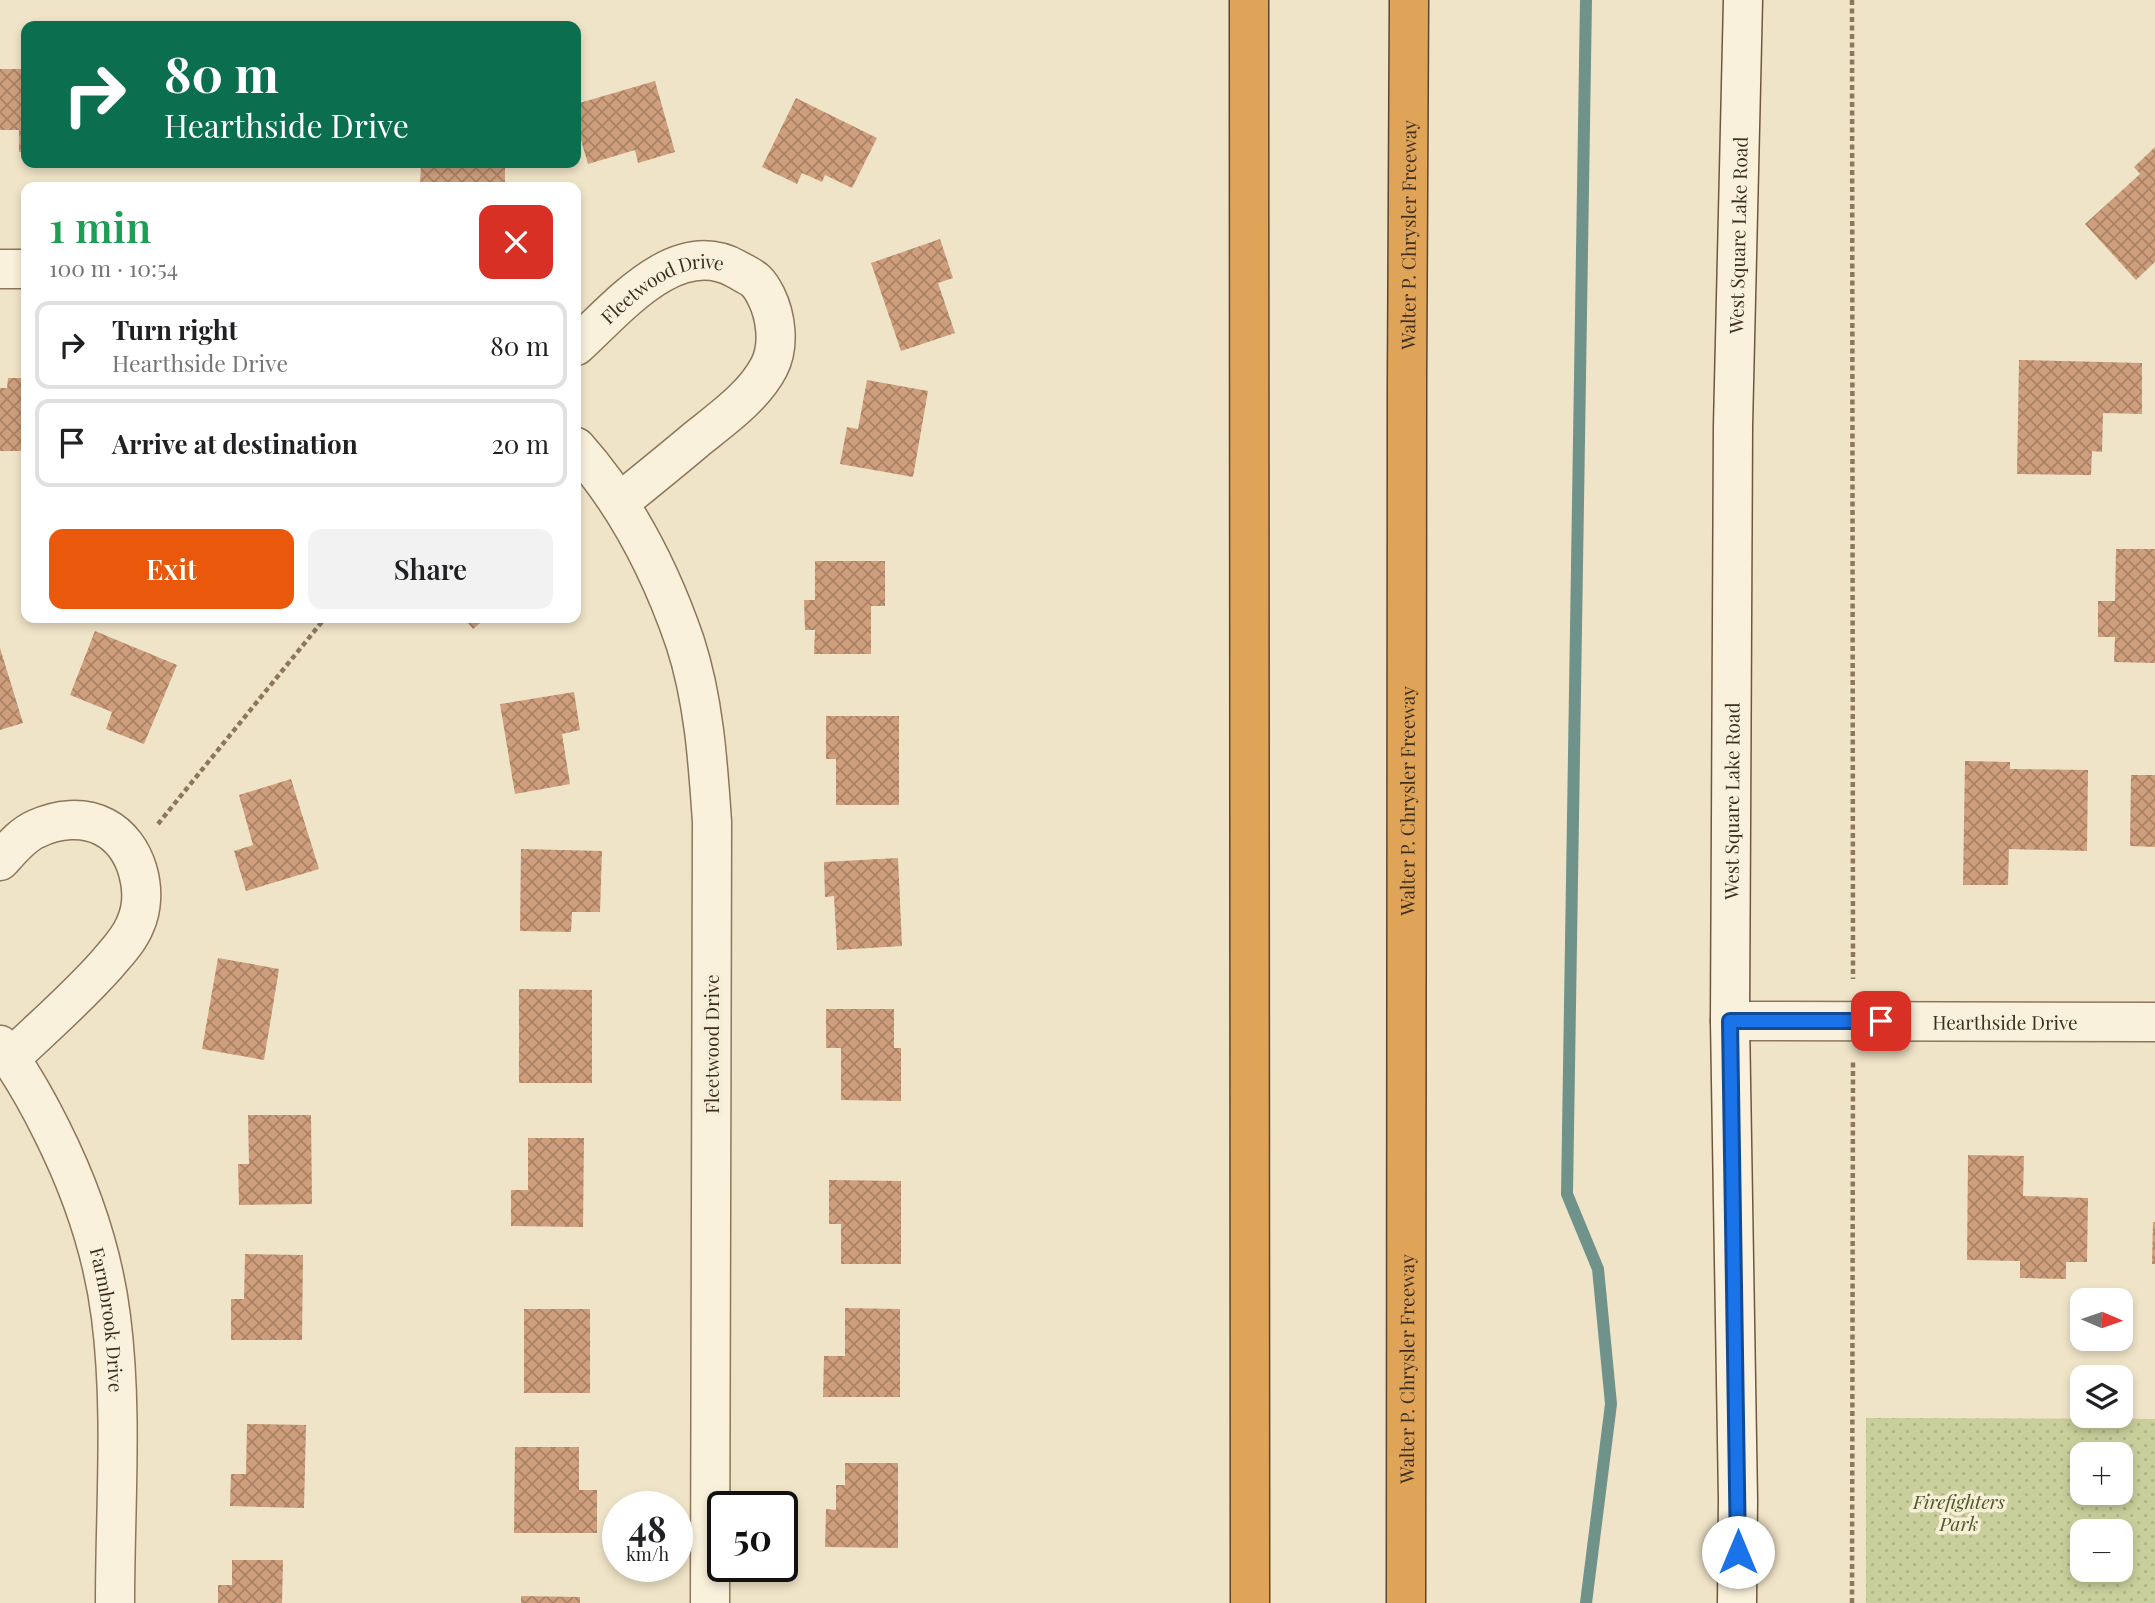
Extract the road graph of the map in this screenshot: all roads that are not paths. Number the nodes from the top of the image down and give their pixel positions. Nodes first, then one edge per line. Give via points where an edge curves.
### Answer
1 (1249, 0) edge
2 (1409, 0) edge
3 (1744, 0) edge
4 (0, 269) edge
5 (21, 269) edge
6 (581, 341) edge
7 (581, 453) edge
8 (620, 502) junction
9 (0, 861) edge
10 (1730, 1021) junction
11 (2155, 1022) edge
12 (5, 1052) edge
13 (115, 1603) edge
14 (710, 1603) edge
15 (1250, 1603) edge
16 (1406, 1603) edge
17 (1737, 1603) edge

1 - 15 highway
2 - 16 highway, Walter P. Chrysler Freeway
3 - 10 street, West Square Lake Road via 1733,426
4 - 5 street
6 - 8 street, Fleetwood Drive via 652,277 697,259 729,265 758,281 774,311 770,366 756,386
7 - 8 street, Fleetwood Drive
8 - 14 street, Fleetwood Drive via 658,575 685,644 707,754 712,822
9 - 12 street, Farmbrook Drive via 34,829 82,820 104,827 121,840 141,880 142,903 124,945 91,982
10 - 11 street, Hearthside Drive
10 - 17 street, West Square Lake Road
12 - 13 street, Farmbrook Drive via 67,1161 86,1211 106,1293 116,1373

